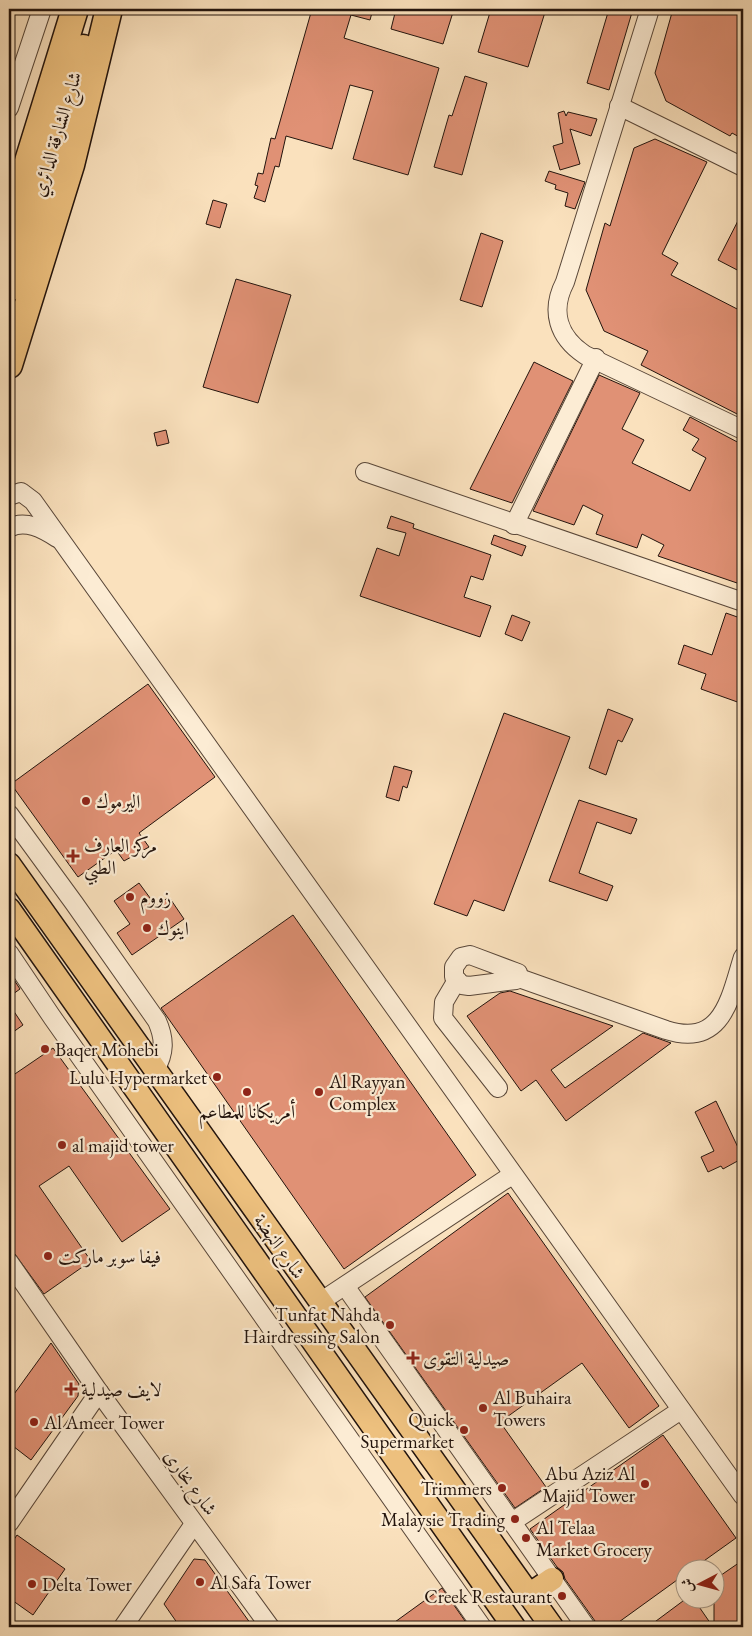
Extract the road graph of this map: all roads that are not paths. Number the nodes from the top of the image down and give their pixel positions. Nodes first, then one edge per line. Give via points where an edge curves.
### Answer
1 (42, 9) edge
2 (58, 9) edge
3 (75, 9) edge
4 (95, 9) edge
5 (109, 9) edge
6 (650, 9) edge
7 (620, 106) junction
8 (9, 108) edge
9 (9, 162) edge
10 (743, 167) edge
11 (9, 223) edge
12 (9, 288) edge
13 (596, 358) junction
14 (9, 365) edge
15 (743, 430) edge
16 (365, 472) dead end
17 (9, 496) edge
18 (10, 524) edge
19 (514, 525) junction
20 (60, 539) junction
21 (743, 602) edge
22 (9, 814) edge
23 (9, 864) edge
24 (9, 909) edge
25 (9, 953) edge
26 (743, 957) edge
27 (520, 978) junction
28 (459, 982) junction
29 (155, 1070) junction
30 (498, 1088) dead end
31 (512, 1174) junction
32 (9, 1262) edge
33 (345, 1286) junction
34 (320, 1302) junction
35 (99, 1392) junction
36 (681, 1410) junction
37 (743, 1496) edge
38 (512, 1522) junction
39 (9, 1523) edge
40 (194, 1524) junction
41 (552, 1579) junction
42 (530, 1594) junction
43 (123, 1627) edge
44 (270, 1627) edge
45 (482, 1627) edge
46 (514, 1627) edge
47 (552, 1627) edge
48 (586, 1627) edge

1 - 8 street
2 - 9 highway
3 - 11 highway, شارع الشارقة الدائري
4 - 12 highway, شارع الشارقة الدائري
5 - 14 highway via 71,165
6 - 7 street
7 - 10 street
7 - 13 street via 565,282 564,307 572,331
13 - 15 street
13 - 19 street
16 - 19 street
17 - 20 street via 15,492 26,494
18 - 20 street via 34,526
19 - 21 street
20 - 31 street
22 - 29 street via 157,1021 163,1049
23 - 29 main road, شارع النهضة
24 - 46 main road, شارع النهضة
25 - 45 street
26 - 27 street via 730,996 695,1022 666,1030
27 - 28 street via 469,986
27 - 28 street via 518,973 470,955 455,963 453,972
28 - 30 street via 442,1007 442,1018
29 - 34 main road, شارع النهضة
31 - 33 street
31 - 36 street
32 - 35 street, شارع بخارى
33 - 34 street
33 - 38 street
34 - 42 main road, شارع النهضة
35 - 39 street
35 - 40 street, شارع بخارى
36 - 37 street
36 - 38 street
38 - 41 street
40 - 43 street
40 - 44 street, شارع بخارى
41 - 42 main road
41 - 48 street
42 - 47 main road, شارع النهضة

